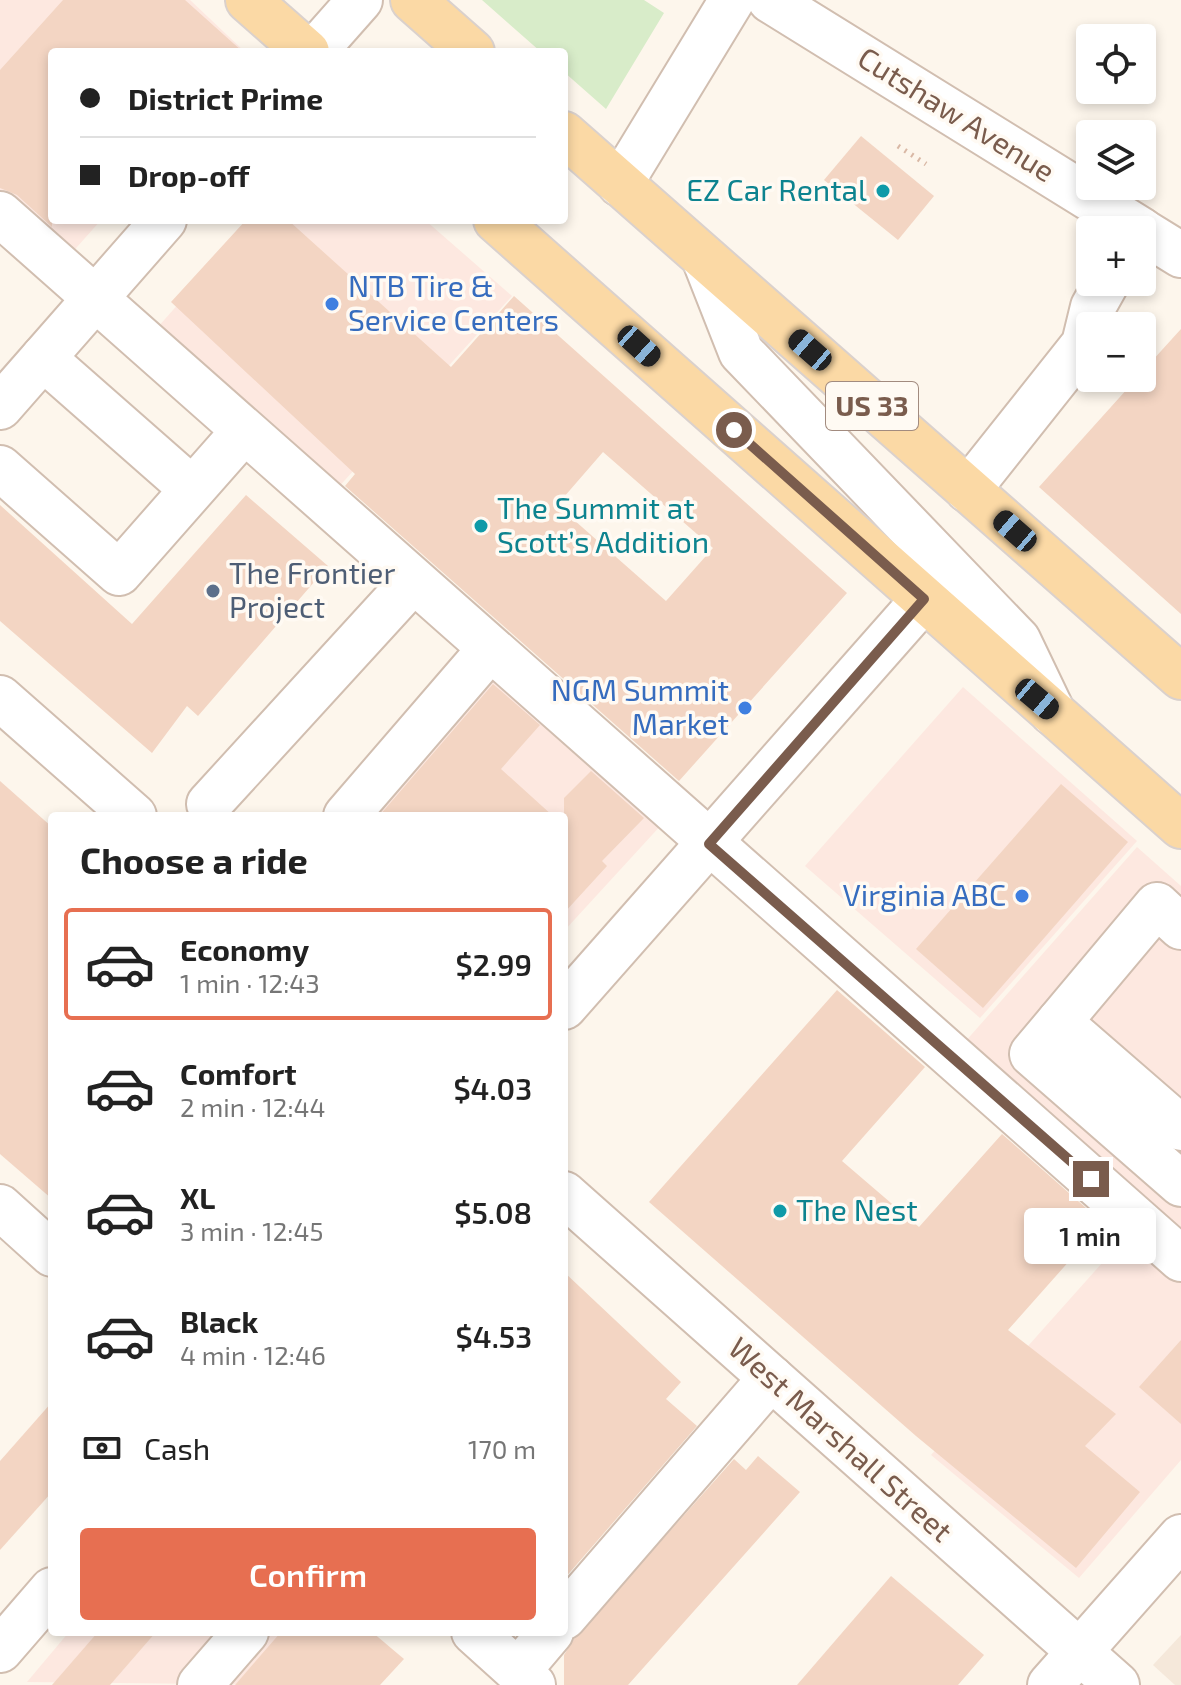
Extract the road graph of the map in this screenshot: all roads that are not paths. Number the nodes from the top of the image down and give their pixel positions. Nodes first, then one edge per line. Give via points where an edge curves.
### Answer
1 (248, 0) edge
2 (360, 0) edge
3 (413, 0) edge
4 (732, 0) edge
5 (770, 0) edge
6 (302, 48) edge
7 (318, 48) edge
8 (467, 48) edge
9 (568, 138) edge
10 (620, 184) junction
11 (0, 214) edge
12 (1117, 216) edge
13 (160, 224) edge
14 (501, 224) edge
15 (1156, 240) edge
16 (1181, 255) edge
17 (704, 258) junction
18 (1099, 296) edge
19 (95, 298) junction
20 (43, 358) junction
21 (0, 407) edge
22 (244, 431) junction
23 (0, 468) edge
24 (192, 489) junction
25 (968, 490) junction
26 (413, 581) junction
27 (924, 599) junction
28 (490, 649) junction
29 (1181, 677) edge
30 (0, 698) edge
31 (1053, 713) junction
32 (209, 804) dead end
33 (129, 812) edge
34 (349, 812) edge
35 (1181, 826) edge
36 (709, 844) junction
37 (1181, 927) edge
38 (568, 1003) edge
39 (1059, 1022) junction
40 (1181, 1128) edge
41 (1181, 1184) edge
42 (568, 1198) edge
43 (0, 1207) edge
44 (48, 1247) edge
45 (1181, 1259) edge
46 (771, 1378) junction
47 (1181, 1537) edge
48 (48, 1595) edge
49 (568, 1612) edge
50 (243, 1636) edge
51 (479, 1636) edge
52 (549, 1636) edge
53 (0, 1650) edge
54 (1079, 1651) junction
55 (526, 1678) edge
56 (200, 1685) edge
57 (1050, 1685) edge
58 (1117, 1685) edge

1 - 6 main road
2 - 7 street
3 - 8 main road
4 - 10 street
5 - 12 street, Cutshaw Avenue
9 - 10 main road, US 33
10 - 17 main road, US 33
11 - 19 street
13 - 19 street
14 - 27 main road
15 - 16 street, Cutshaw Avenue
17 - 25 main road, US 33
17 - 31 street via 741,352 1018,640
18 - 25 street via 1084,344
19 - 20 street
19 - 22 street
20 - 21 street
20 - 24 street
22 - 24 street
22 - 26 street
23 - 24 street via 119,573
25 - 29 main road, US 33
26 - 28 street
26 - 32 street
27 - 31 main road
27 - 36 street
28 - 34 street
28 - 36 street
30 - 33 street
31 - 35 main road
36 - 38 street
36 - 45 street
37 - 39 street via 1157,905
39 - 40 street
39 - 41 street via 1032,1054
42 - 46 street, West Marshall Street
43 - 44 street
46 - 49 street
46 - 54 street, West Marshall Street
47 - 54 street
48 - 53 street
50 - 56 street
51 - 55 street
52 - 55 street
54 - 57 street
54 - 58 street, West Marshall Street

